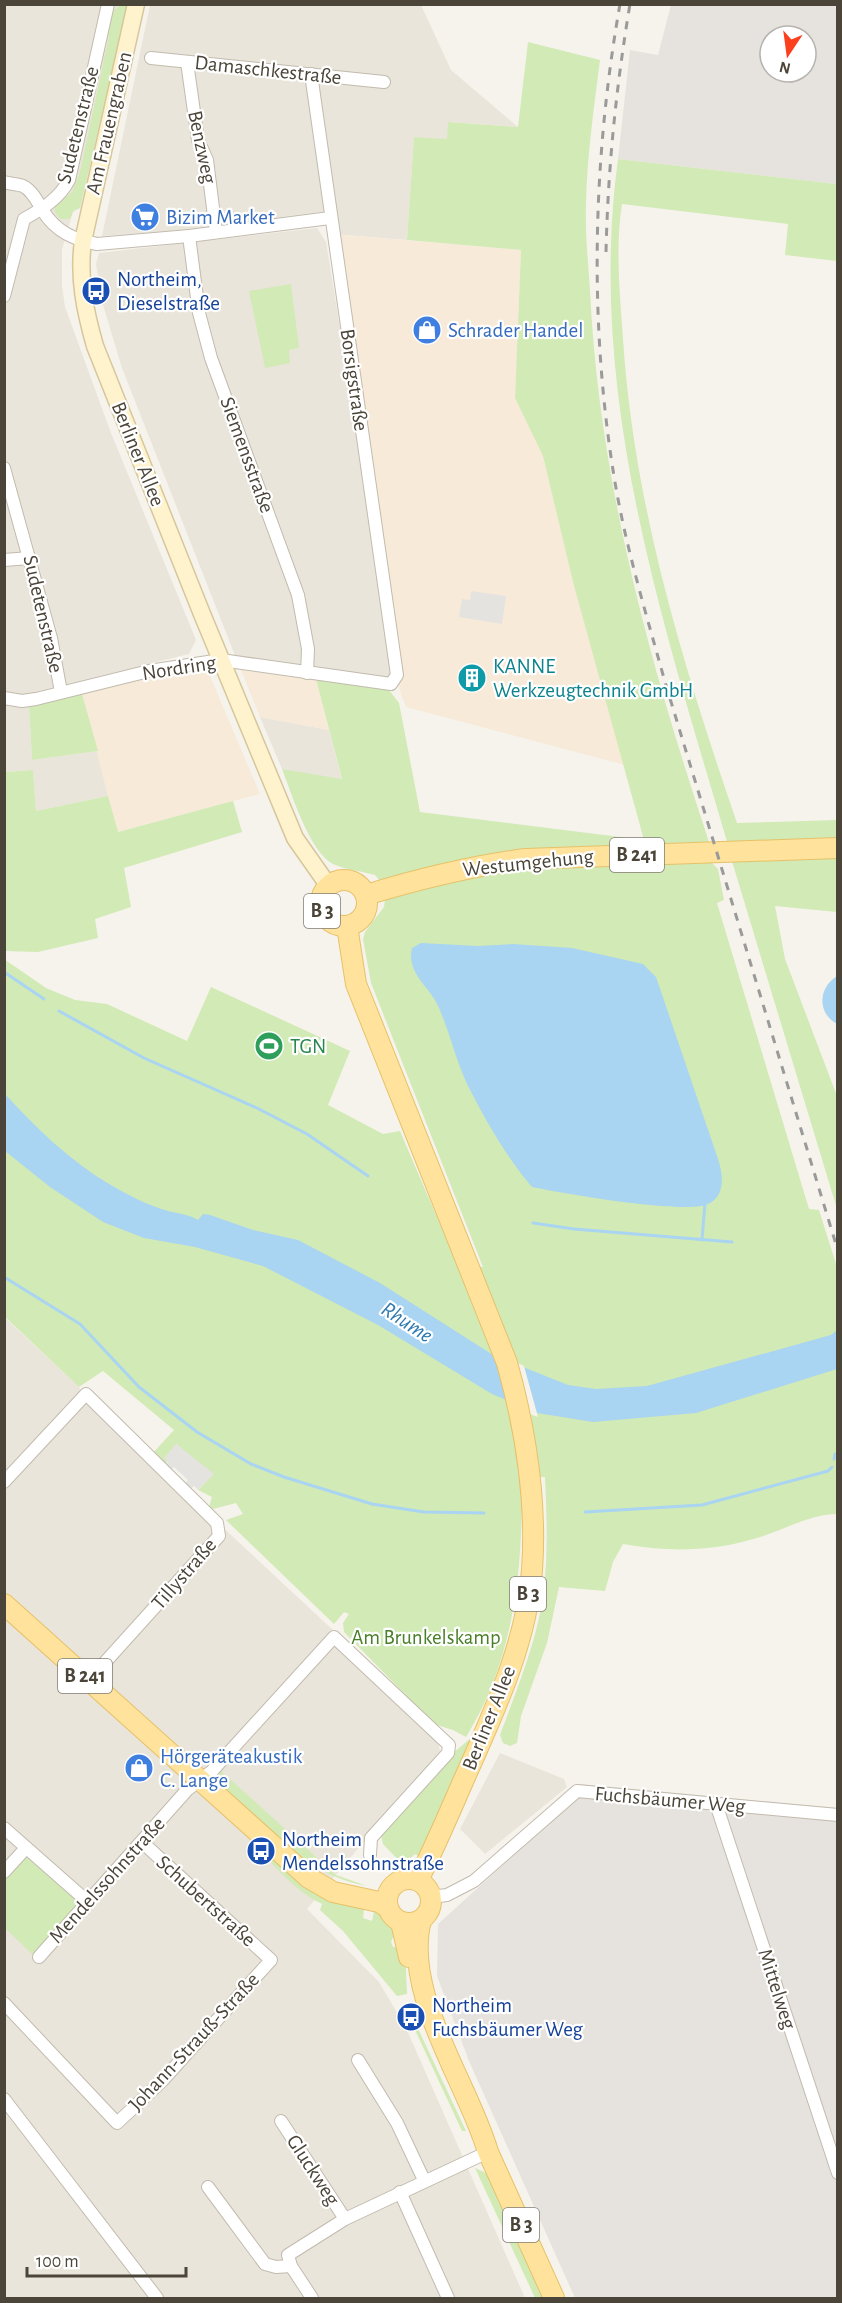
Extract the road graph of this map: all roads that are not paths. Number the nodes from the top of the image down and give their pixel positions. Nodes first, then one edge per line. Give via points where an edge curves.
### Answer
1 (108, 4) edge
2 (136, 4) edge
3 (151, 58) dead end
4 (187, 62) junction
5 (311, 74) junction
6 (384, 82) dead end
7 (4, 182) edge
8 (42, 209) junction
9 (330, 218) junction
10 (216, 232) junction
11 (189, 236) junction
12 (83, 241) junction
13 (4, 296) edge
14 (4, 468) edge
15 (30, 558) junction
16 (4, 561) edge
17 (221, 660) junction
18 (307, 673) junction
19 (391, 684) joint
20 (62, 692) junction
21 (4, 698) edge
22 (837, 848) edge
23 (328, 885) junction
24 (366, 895) junction
25 (347, 926) junction
26 (4, 1482) edge
27 (4, 1604) edge
28 (89, 1680) junction
29 (201, 1780) junction
30 (716, 1804) junction
31 (837, 1815) edge
32 (4, 1828) edge
33 (142, 1842) junction
34 (26, 1848) junction
35 (370, 1855) dead end
36 (4, 1872) edge
37 (417, 1880) junction
38 (389, 1897) junction
39 (431, 1897) junction
40 (88, 1902) junction
41 (421, 1920) junction
42 (401, 1922) junction
43 (39, 1957) dead end
44 (271, 1960) joint
45 (4, 2003) edge
46 (358, 2060) dead end
47 (4, 2099) edge
48 (281, 2121) dead end
49 (488, 2152) junction
50 (837, 2173) edge
51 (424, 2180) junction
52 (208, 2187) dead end
53 (400, 2192) junction
54 (345, 2219) junction
55 (291, 2266) junction
56 (157, 2298) edge
57 (312, 2298) edge
58 (448, 2298) edge
59 (554, 2298) edge

1 - 8 street, Sudetenstraße via 69,180 63,191
2 - 12 main road, Am Frauengraben / B 3
3 - 4 street, Damaschkestraße
4 - 5 street, Damaschkestraße
4 - 10 street, Benzweg via 198,140 207,160
5 - 6 street, Damaschkestraße
5 - 9 street, Borsigstraße
7 - 8 street via 23,186
8 - 12 street via 60,230
8 - 13 street, Sudetenstraße via 24,219
9 - 10 street
9 - 19 street, Borsigstraße via 397,675
10 - 11 street
11 - 12 street via 105,244
11 - 18 street, Siemensstraße via 199,313 211,357 298,595 308,650
12 - 17 main road, Berliner Allee / B 3 via 82,291 95,346
14 - 15 street, Sudetenstraße
15 - 16 street
15 - 20 street, Sudetenstraße
17 - 18 street, Nordring
17 - 20 street, Nordring
17 - 23 main road, B 3 via 295,838
18 - 19 street, Nordring
20 - 21 street, Nordring via 22,701
22 - 24 main road, Westumgehung / B 241 via 526,860 458,870
23 - 24 main road, B 3 via 340,880 353,881
23 - 25 main road, B 3 via 321,898 323,912 332,923
24 - 25 main road, B 3 via 363,917
25 - 37 main road, Berliner Allee / B 3 via 356,984 507,1363 531,1477 532,1570 524,1620 496,1707
26 - 28 street, Tillystraße via 86,1394 218,1522 219,1536
27 - 28 main road, B 241
28 - 29 main road, B 241
29 - 33 street, Mendelssohnstraße via 187,1790
29 - 35 street, Mendelssohnstraße via 334,1637 448,1745 448,1753 371,1838
29 - 38 main road, B 241 via 276,1847 316,1876
30 - 31 street, Fuchsbäumer Weg
30 - 39 street, Fuchsbäumer Weg via 577,1791 474,1881
30 - 50 street, Mittelweg
32 - 34 street
33 - 40 street, Mendelssohnstraße
33 - 44 street, Schubertstraße
34 - 36 street
34 - 40 street
37 - 38 main road via 403,1879
37 - 39 main road
38 - 42 main road via 392,1916
39 - 41 main road via 430,1910
40 - 43 street, Mendelssohnstraße
41 - 42 main road
41 - 49 main road, B 3 via 418,1934 428,2002
42 - 49 main road, B 3 via 424,2027 470,2131
44 - 45 street, Johann-Strauß-Straße via 162,2081 117,2123
46 - 51 street via 397,2123
47 - 56 street
48 - 54 street, Gluckweg
49 - 51 street
49 - 59 main road, B 3
51 - 53 street
52 - 55 street via 265,2264
53 - 54 street
53 - 58 street
54 - 55 street via 288,2255
55 - 57 street

